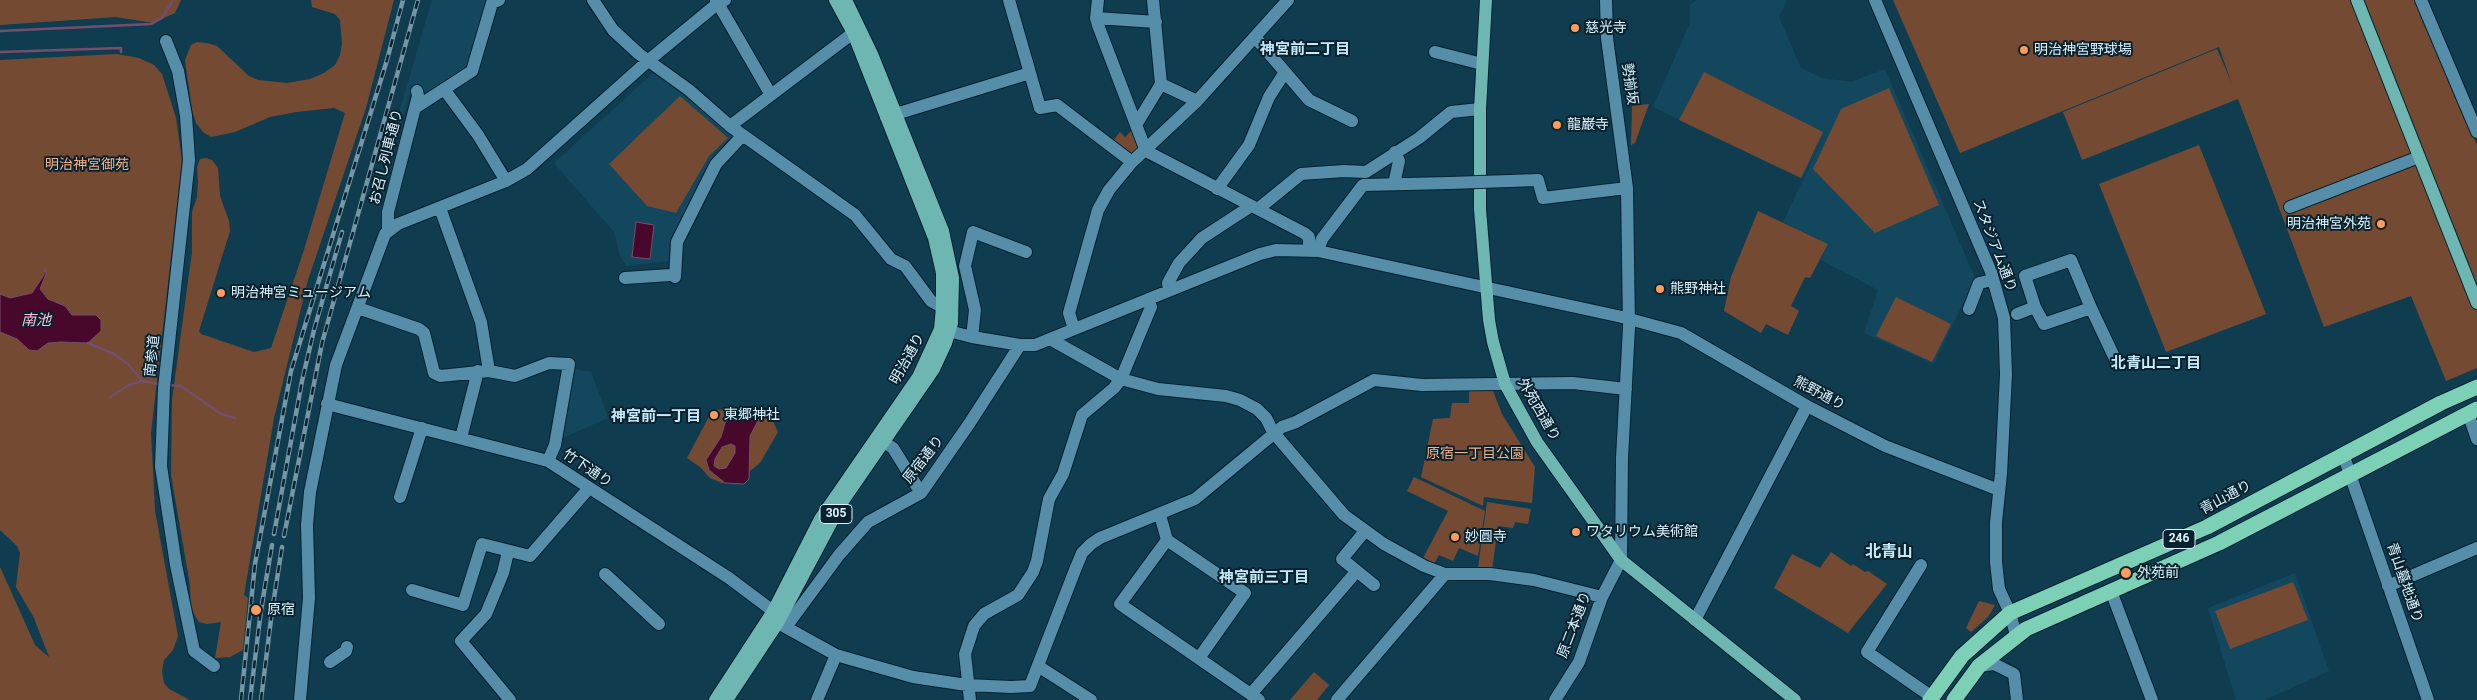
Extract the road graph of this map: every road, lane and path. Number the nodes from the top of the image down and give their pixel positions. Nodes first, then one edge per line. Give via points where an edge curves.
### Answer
1 (499, 0) edge
2 (593, 0) edge
3 (835, 0) edge
4 (846, 0) edge
5 (1009, 0) edge
6 (1098, 0) edge
7 (1153, 0) edge
8 (1288, 0) edge
9 (1486, 0) edge
10 (1606, 0) edge
11 (1875, 0) edge
12 (2357, 0) edge
13 (2421, 0) edge
14 (719, 1) edge
15 (1096, 18) junction
16 (1156, 22) junction
17 (853, 33) junction
18 (1254, 37) junction
19 (166, 41) dead end
20 (1435, 52) dead end
21 (649, 60) junction
22 (1482, 64) junction
23 (1285, 72) junction
24 (1030, 73) junction
25 (1161, 84) junction
26 (444, 89) junction
27 (417, 91) dead end
28 (771, 95) junction
29 (1197, 101) junction
30 (415, 108) junction
31 (1480, 109) junction
32 (891, 116) junction
33 (1352, 121) dead end
34 (1136, 125) junction
35 (730, 126) junction
36 (2477, 132) edge
37 (743, 135) junction
38 (1146, 151) junction
39 (1395, 152) junction
40 (2419, 157) junction
41 (1132, 162) junction
42 (506, 181) junction
43 (1394, 184) junction
44 (1627, 188) junction
45 (1217, 189) junction
46 (1254, 207) junction
47 (2290, 207) dead end
48 (440, 208) junction
49 (388, 230) junction
50 (1314, 250) junction
51 (1026, 252) dead end
52 (625, 278) dead end
53 (1993, 280) junction
54 (1485, 288) junction
55 (1170, 290) junction
56 (1148, 299) junction
57 (2477, 303) edge
58 (2035, 307) junction
59 (358, 308) junction
60 (942, 308) junction
61 (2091, 308) junction
62 (1969, 309) dead end
63 (2017, 314) dead end
64 (1629, 319) junction
65 (1074, 329) junction
66 (945, 330) junction
67 (972, 337) junction
68 (1050, 339) junction
69 (1020, 345) junction
70 (2117, 363) dead end
71 (483, 371) junction
72 (1121, 379) junction
73 (1505, 384) junction
74 (2477, 387) edge
75 (1626, 389) junction
76 (327, 404) junction
77 (1806, 406) junction
78 (2473, 411) edge
79 (422, 428) junction
80 (1273, 432) junction
81 (461, 438) junction
82 (2477, 439) edge
83 (884, 443) junction
84 (2343, 454) junction
85 (548, 461) junction
86 (2350, 476) junction
87 (589, 488) junction
88 (1999, 490) junction
89 (921, 493) junction
90 (400, 497) dead end
91 (1160, 515) junction
92 (1365, 531) junction
93 (1167, 540) junction
94 (2477, 548) edge
95 (508, 552) junction
96 (1621, 560) junction
97 (1921, 565) dead end
98 (1356, 572) junction
99 (605, 574) dead end
100 (1444, 574) junction
101 (1374, 585) dead end
102 (2388, 586) junction
103 (412, 590) dead end
104 (2111, 591) junction
105 (1602, 597) junction
106 (2010, 613) junction
107 (779, 620) junction
108 (1695, 620) junction
109 (658, 624) dead end
110 (2016, 635) junction
111 (347, 647) dead end
112 (836, 655) junction
113 (1199, 658) junction
114 (330, 662) dead end
115 (214, 666) dead end
116 (1038, 666) junction
117 (1979, 666) junction
118 (967, 685) junction
119 (1072, 695) edge
120 (1255, 697) edge
121 (1931, 699) edge
122 (300, 700) edge
123 (510, 700) edge
124 (715, 700) edge
125 (727, 700) edge
126 (817, 700) edge
127 (970, 700) edge
128 (1091, 700) edge
129 (1337, 700) edge
130 (1555, 700) edge
131 (1795, 700) edge
132 (1954, 700) edge
133 (2017, 700) edge
134 (2152, 700) edge
135 (2428, 700) edge

1 - 26 street via 492,3 472,71
2 - 21 street via 612,30
3 - 17 main road, 明治通り / 305
4 - 32 main road, 明治通り / 305 via 872,54
5 - 24 street
6 - 15 street
7 - 16 street
8 - 18 street
9 - 22 main road, 外苑西通り
10 - 44 street, 勢揃坂 via 1607,38
11 - 53 street, スタジアム通り
12 - 40 main road
13 - 36 street
14 - 21 street
14 - 28 street
15 - 16 street
15 - 34 street
16 - 25 street
17 - 28 street
17 - 32 main road, 明治通り / 305
18 - 23 street
18 - 29 street
19 - 115 street, 南参道 via 178,71 189,160 165,381 160,466 194,651
20 - 22 street
21 - 35 street
21 - 42 street via 527,168
22 - 31 main road, 外苑西通り
23 - 33 street via 1309,100
23 - 45 street via 1269,98 1249,145
24 - 32 street
24 - 41 street via 1040,108 1057,105
25 - 29 street
25 - 34 street
26 - 30 street
26 - 42 street
27 - 30 street, お召し列車通り
28 - 35 street
29 - 38 street
30 - 49 street, お召し列車通り via 391,198
31 - 39 street via 1451,112 1419,138
31 - 54 main road, 外苑西通り via 1480,209
32 - 60 main road, 明治通り / 305 via 934,238 942,273
32 - 66 main road, 明治通り / 305 via 943,231 953,287
34 - 38 street
35 - 37 street
37 - 52 street via 716,164 677,242 673,276
37 - 60 street via 854,215 881,249 904,266 931,301
38 - 41 street
38 - 45 street
39 - 43 street via 1399,161
39 - 46 street via 1366,172 1300,174
40 - 47 street
40 - 57 main road
41 - 65 street via 1117,177 1098,210 1069,313
42 - 48 street
43 - 44 street, bridge via 1538,180 1544,198
43 - 50 street via 1363,185
44 - 64 street, 勢揃坂
45 - 46 street
46 - 50 street via 1304,233
46 - 55 street via 1202,238 1179,263 1168,283
48 - 49 street
48 - 71 street via 481,322
49 - 59 street
50 - 54 street, 熊野通り
50 - 55 street, 熊野通り via 1276,250 1260,254
51 - 67 street via 973,232 965,266 975,310
53 - 62 street via 1979,283
53 - 88 street, スタジアム通り via 2004,318 2006,347
54 - 64 street, 熊野通り
54 - 73 main road, 外苑西通り via 1493,342
55 - 56 street, 熊野通り
56 - 65 street, 熊野通り
56 - 72 street via 1151,306
58 - 61 street via 2044,324
58 - 61 street via 2025,276 2071,260
58 - 63 street
59 - 71 street via 424,332 436,374
59 - 76 street via 340,351
60 - 66 main road, 明治通り / 305
61 - 70 street
64 - 75 street, 勢揃坂
64 - 77 street, 熊野通り via 1681,333
65 - 68 street, 熊野通り
66 - 67 street, 熊野通り
66 - 83 main road, 明治通り / 305 via 934,369
66 - 107 main road, 明治通り / 305 via 918,377 820,519
67 - 69 street, 熊野通り
68 - 69 street, 熊野通り
68 - 72 street
69 - 89 street, 原宿通り
71 - 81 street
71 - 85 street via 514,376 549,363 569,364 555,445
72 - 80 street via 1240,400 1262,412
72 - 118 street via 1082,414 1063,474 1049,499 1033,572 1018,595 984,614 974,626 965,654
73 - 75 street via 1573,383
73 - 80 street via 1422,385 1374,380
73 - 96 main road, 外苑西通り via 1537,442
74 - 84 highway, 青山通り / 246
75 - 96 street, 勢揃坂
76 - 79 street, 竹下通り
76 - 122 street via 307,508 309,598
77 - 88 street, 熊野通り via 1885,446
77 - 108 street
78 - 82 street
78 - 86 highway, 246
79 - 81 street, 竹下通り
79 - 90 street
80 - 91 street via 1209,490 1195,500
80 - 92 street via 1334,503
81 - 85 street, 竹下通り
83 - 89 street via 892,448
83 - 107 main road, 明治通り / 305 via 843,501
84 - 86 street, 青山墓地通り
84 - 106 highway, 青山通り / 246 via 2207,527
85 - 87 street, 竹下通り
86 - 102 street, 青山墓地通り
86 - 104 highway, 246 via 2219,543
87 - 95 street via 530,556
87 - 107 street, 竹下通り via 729,578
88 - 106 street, スタジアム通り via 1996,562 1999,590
89 - 107 street, 原宿通り via 868,522 810,594
91 - 93 street
91 - 116 street via 1100,538 1082,553
92 - 98 street via 1342,559
92 - 100 street via 1407,558
93 - 113 street via 1244,593
93 - 113 street via 1120,604
94 - 102 street
95 - 103 street via 482,544 462,605
95 - 123 street via 486,614 461,641
96 - 105 street, 原二本通り
96 - 108 main road, 外苑西通り
97 - 121 street via 1867,652
98 - 101 street
98 - 120 street
99 - 109 street
100 - 105 street via 1510,576
100 - 129 street
102 - 135 street, 青山墓地通り
104 - 110 highway, 246
104 - 134 street
105 - 130 street, 原二本通り via 1579,662
106 - 110 street, スタジアム通り
106 - 121 highway, 青山通り / 246 via 1962,656
107 - 112 street, 竹下通り
107 - 124 main road, 明治通り / 305
107 - 125 main road, 明治通り / 305
108 - 131 main road, 外苑西通り
110 - 117 highway, 246
111 - 114 street
112 - 118 street, 竹下通り via 913,677
112 - 126 street
113 - 120 street
116 - 118 street, 竹下通り via 1030,686
116 - 119 street
117 - 132 highway, 246
117 - 133 street via 1994,664 2014,674
118 - 127 street
119 - 128 street

